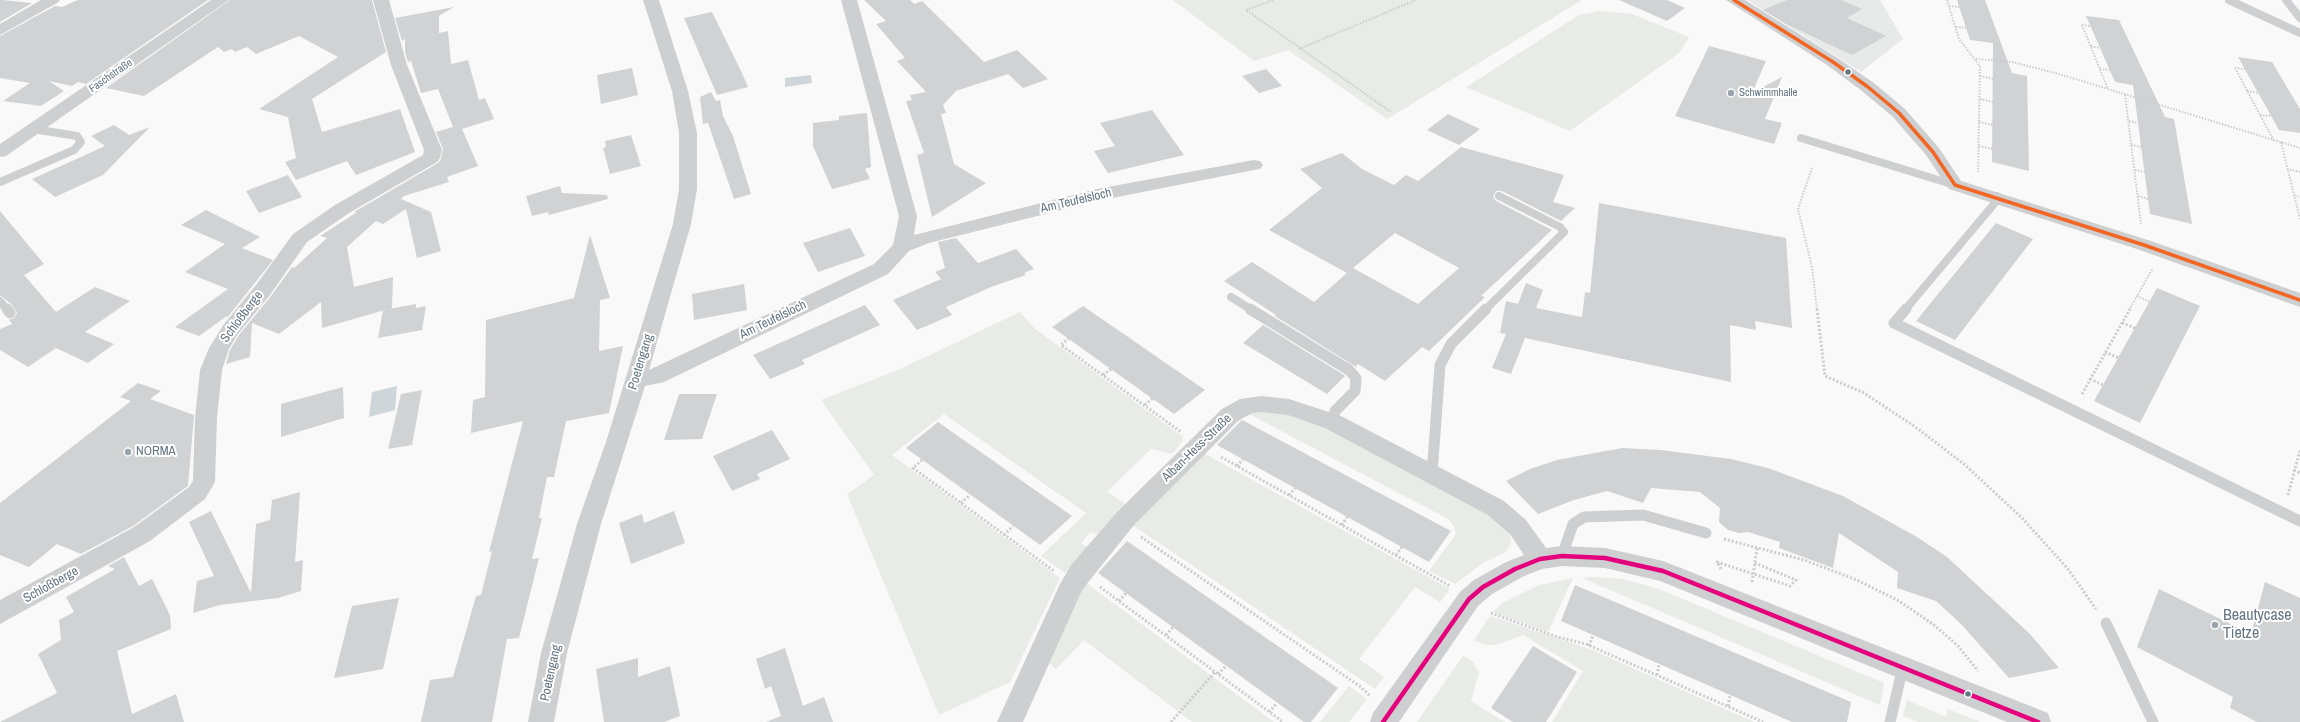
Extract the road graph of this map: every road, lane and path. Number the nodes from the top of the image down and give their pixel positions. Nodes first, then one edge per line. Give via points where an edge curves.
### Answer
1 (52, 0) edge
2 (221, 0) edge
3 (381, 0) edge
4 (651, 0) edge
5 (848, 0) edge
6 (1273, 0) edge
7 (1416, 0) edge
8 (1734, 0) edge
9 (1947, 0) edge
10 (2229, 0) edge
11 (2286, 0) edge
12 (1949, 6) junction
13 (1959, 8) dead end
14 (2300, 18) edge
15 (2090, 26) dead end
16 (1956, 27) junction
17 (1966, 28) dead end
18 (0, 30) edge
19 (2300, 33) edge
20 (2090, 46) junction
21 (2100, 48) dead end
22 (1299, 49) junction
23 (1976, 59) junction
24 (2100, 69) junction
25 (2245, 69) dead end
26 (2110, 70) dead end
27 (1980, 76) junction
28 (1994, 79) dead end
29 (2108, 89) junction
30 (2248, 91) junction
31 (2258, 93) dead end
32 (2125, 95) junction
33 (1980, 99) junction
34 (1993, 102) dead end
35 (1391, 112) dead end
36 (2260, 115) junction
37 (2272, 116) dead end
38 (2128, 120) junction
39 (1979, 122) junction
40 (2138, 123) dead end
41 (1993, 125) dead end
42 (33, 129) junction
43 (1801, 138) dead end
44 (2274, 141) junction
45 (2281, 142) junction
46 (2132, 145) junction
47 (1979, 146) junction
48 (2142, 147) dead end
49 (2300, 148) edge
50 (1993, 149) dead end
51 (0, 152) edge
52 (1254, 165) dead end
53 (1812, 168) dead end
54 (2287, 169) junction
55 (2134, 170) junction
56 (2145, 172) dead end
57 (2300, 172) edge
58 (0, 182) edge
59 (1955, 185) junction
60 (1976, 190) junction
61 (2294, 195) junction
62 (1499, 196) dead end
63 (1997, 196) junction
64 (2138, 196) junction
65 (2300, 197) edge
66 (2148, 199) dead end
67 (2300, 219) edge
68 (2144, 245) junction
69 (902, 247) junction
70 (2162, 251) junction
71 (2137, 296) junction
72 (1231, 297) dead end
73 (2300, 300) edge
74 (0, 301) edge
75 (2150, 302) dead end
76 (10, 313) dead end
77 (2122, 323) junction
78 (2135, 328) dead end
79 (1069, 338) dead end
80 (2105, 352) junction
81 (2119, 358) dead end
82 (1111, 369) dead end
83 (1103, 376) junction
84 (2090, 378) junction
85 (636, 379) junction
86 (2103, 385) dead end
87 (1152, 398) dead end
88 (1145, 405) junction
89 (2072, 410) junction
90 (1333, 422) junction
91 (1199, 445) junction
92 (2300, 450) edge
93 (1243, 459) dead end
94 (922, 460) dead end
95 (1237, 466) junction
96 (2294, 470) junction
97 (2300, 473) edge
98 (1432, 474) junction
99 (1295, 488) dead end
100 (970, 495) dead end
101 (1289, 495) junction
102 (960, 503) junction
103 (2283, 513) junction
104 (1347, 516) dead end
105 (2300, 522) edge
106 (1122, 523) junction
107 (1342, 525) junction
108 (1013, 526) dead end
109 (1706, 533) joint
110 (1004, 534) junction
111 (1402, 546) dead end
112 (1757, 548) junction
113 (1396, 555) junction
114 (1551, 557) junction
115 (1755, 563) junction
116 (1727, 572) dead end
117 (1754, 574) junction
118 (1076, 578) junction
119 (1748, 581) dead end
120 (1126, 593) dead end
121 (1470, 599) junction
122 (1119, 600) junction
123 (0, 613) edge
124 (2106, 623) joint
125 (1173, 628) dead end
126 (1166, 635) junction
127 (1593, 635) dead end
128 (1589, 646) junction
129 (1660, 664) dead end
130 (1226, 666) dead end
131 (1903, 667) junction
132 (1216, 673) junction
133 (1979, 675) dead end
134 (1656, 676) junction
135 (1730, 695) dead end
136 (1277, 703) dead end
137 (1728, 706) junction
138 (1269, 712) junction
139 (1386, 717) edge
140 (541, 722) edge
141 (1010, 722) edge
142 (1171, 722) edge
143 (1283, 722) edge
144 (1763, 722) edge
145 (1890, 722) edge
146 (2038, 722) edge
147 (2153, 722) edge

1 - 18 street
2 - 42 street, Faschstraße
3 - 123 street, Schloßberge via 399,65 433,150 431,158 342,209 300,238 231,329 219,348 211,370 204,482 197,493 142,534 17,599
4 - 85 street, Poetengang via 680,92 688,133 688,189 682,224
5 - 69 street via 908,216
6 - 22 path via 1246,10
7 - 22 path
8 - 59 street via 1868,87 1899,113 1933,152
9 - 12 path
10 - 19 lane
11 - 14 lane
12 - 13 path
12 - 16 path
15 - 20 path via 2082,25
16 - 17 path
16 - 23 path via 1959,39
20 - 21 path
20 - 24 path
22 - 35 path
23 - 27 path via 1980,66
23 - 29 path via 2012,62
24 - 26 path
24 - 29 path
25 - 30 path via 2235,68
27 - 28 path
27 - 33 path
29 - 32 path
30 - 31 path
30 - 36 path
32 - 38 path
32 - 44 path
33 - 34 path
33 - 39 path
36 - 37 path
36 - 44 path
38 - 40 path
38 - 46 path
39 - 41 path
39 - 47 path
42 - 51 street, Faschstraße
42 - 58 lane via 77,136 81,142 74,150
43 - 59 lane
44 - 45 path
45 - 49 path
45 - 54 path
46 - 48 path
46 - 55 path
47 - 50 path
47 - 60 path
52 - 69 street, Am Teufelsloch via 1097,195 923,238
53 - 124 path via 1798,208 1812,267 1826,376 1864,393 1914,426 1964,464 2022,518 2068,569
54 - 57 path
54 - 61 path
55 - 56 path
55 - 64 path
59 - 60 street
60 - 63 street
61 - 65 path
61 - 67 path
62 - 98 lane via 1560,226 1564,232 1451,344 1440,365
63 - 68 street
63 - 89 lane via 1994,204 1894,323
64 - 66 path
64 - 68 path
68 - 70 street
69 - 85 street, Am Teufelsloch via 881,269 656,377
70 - 71 path
70 - 73 street
71 - 75 path
71 - 77 path
72 - 90 lane via 1352,374 1357,385 1355,391 1335,411
74 - 76 lane
77 - 78 path
77 - 80 path
79 - 83 path via 1061,345
80 - 81 path
80 - 84 path
82 - 83 path
83 - 88 path
84 - 86 path
84 - 89 path
85 - 140 street, Poetengang via 583,546 554,653
87 - 88 path
88 - 91 path
89 - 103 lane
90 - 91 street, Alban-Hess-Straße via 1289,407 1248,405 1230,414
90 - 98 street, Alban-Hess-Straße
91 - 95 path
91 - 106 street, Alban-Hess-Straße
92 - 96 path
93 - 95 path
94 - 102 path via 913,468
95 - 101 path
96 - 97 path
96 - 103 path
98 - 114 street, Alban-Hess-Straße via 1504,514
99 - 101 path
100 - 102 path
101 - 107 path
102 - 110 path
103 - 105 lane
104 - 107 path
106 - 118 street, Alban-Hess-Straße
106 - 139 path via 1361,687
107 - 113 path
108 - 110 path
109 - 112 path
109 - 114 lane via 1643,515 1584,516 1577,519
110 - 118 path
111 - 113 path
112 - 115 path
112 - 133 path via 1804,560 1857,580 1899,601 1934,625 1958,646
113 - 121 path
114 - 121 street via 1499,578
114 - 131 street via 1605,558 1663,571
115 - 117 path
115 - 117 path via 1796,580 1790,586
116 - 117 path via 1720,569 1717,562
117 - 119 path via 1753,584
118 - 122 path
118 - 141 street, Alban-Hess-Straße
120 - 122 path
121 - 128 path via 1493,614
121 - 139 street
122 - 126 path
124 - 147 lane
125 - 126 path
126 - 132 path
127 - 128 path
128 - 134 path
129 - 134 path
130 - 132 path
131 - 145 lane
131 - 146 street
132 - 138 path
132 - 142 path
134 - 137 path
135 - 137 path
136 - 138 path
137 - 144 path
138 - 143 path

